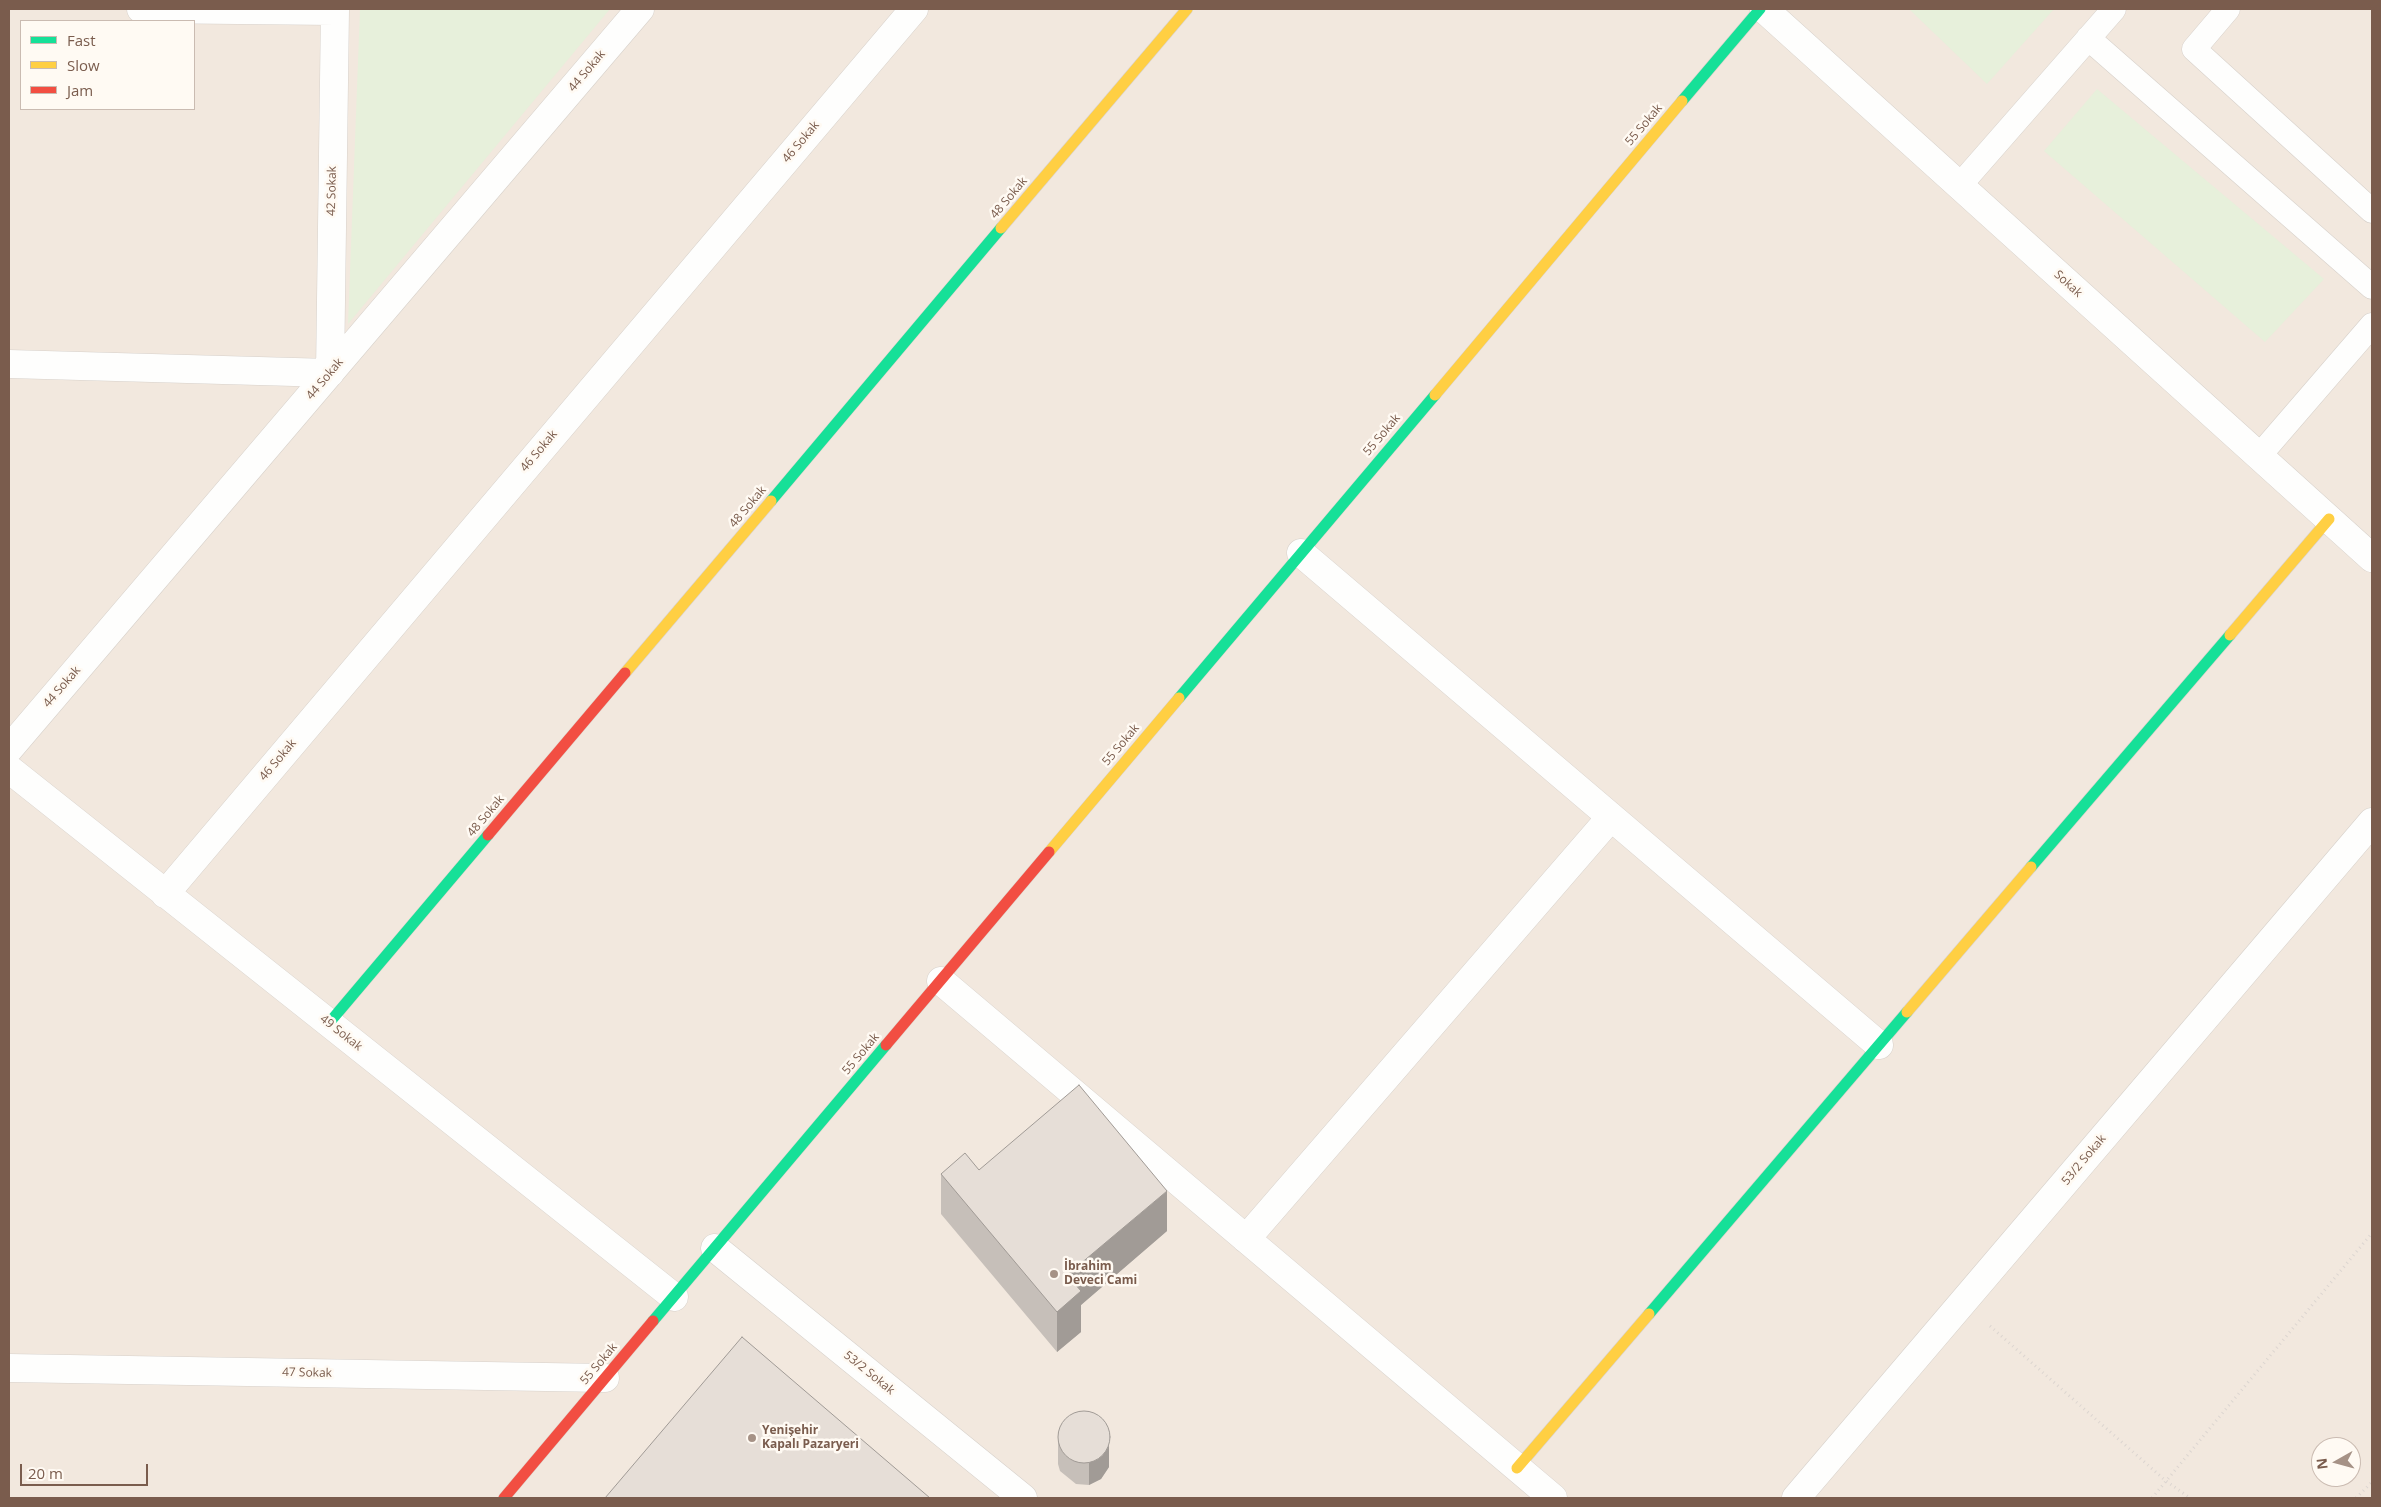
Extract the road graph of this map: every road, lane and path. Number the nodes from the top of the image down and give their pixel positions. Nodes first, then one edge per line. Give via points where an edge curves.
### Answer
1 (141, 9) edge
2 (640, 9) edge
3 (914, 9) edge
4 (1187, 9) edge
5 (1760, 9) edge
6 (1764, 9) edge
7 (2114, 9) edge
8 (2228, 9) edge
9 (335, 10) edge
10 (2088, 38) junction
11 (1960, 185) junction
12 (2372, 210) edge
13 (2372, 287) edge
14 (2372, 325) edge
15 (9, 364) edge
16 (330, 373) junction
17 (2258, 456) junction
18 (2329, 519) junction
19 (1301, 553) junction
20 (2372, 558) edge
21 (9, 749) edge
22 (9, 769) edge
23 (1611, 817) junction
24 (2372, 822) edge
25 (165, 894) junction
26 (941, 981) junction
27 (329, 1023) junction
28 (1879, 1046) junction
29 (2372, 1233) edge
30 (1246, 1239) junction
31 (716, 1248) junction
32 (674, 1297) junction
33 (1963, 1303) junction
34 (9, 1368) edge
35 (605, 1378) junction
36 (1518, 1468) junction
37 (2166, 1481) junction
38 (2372, 1482) edge
39 (504, 1498) edge
40 (1023, 1498) edge
41 (1553, 1498) edge
42 (1796, 1498) edge
43 (2152, 1498) edge
44 (2190, 1498) edge
45 (2356, 1498) edge

1 - 9 street
2 - 16 street, 44 Sokak
3 - 25 street, 46 Sokak
4 - 27 street, 48 Sokak
5 - 19 street, 55 Sokak
6 - 11 street, Sokak
7 - 10 lane
8 - 12 lane via 2194,48
9 - 16 street, 42 Sokak
10 - 11 lane
10 - 13 lane
11 - 17 street, Sokak
14 - 17 lane
15 - 16 street
16 - 21 street, 44 Sokak
17 - 18 street, Sokak
18 - 20 street, Sokak
18 - 28 street
19 - 23 street
19 - 26 street, 55 Sokak
22 - 25 street, 49 Sokak
23 - 28 street
23 - 30 street
24 - 33 street, 53/2 Sokak
25 - 27 street, 49 Sokak
26 - 30 street
26 - 31 street, 55 Sokak
27 - 32 street, 49 Sokak
28 - 36 street
29 - 37 path
30 - 36 street
31 - 32 street, 55 Sokak
31 - 40 street, 53/2 Sokak
32 - 35 street, 55 Sokak
33 - 37 path
33 - 42 street, 53/2 Sokak
34 - 35 street, 47 Sokak
35 - 39 street, 55 Sokak
36 - 41 street
37 - 43 path
37 - 44 path
38 - 45 path

